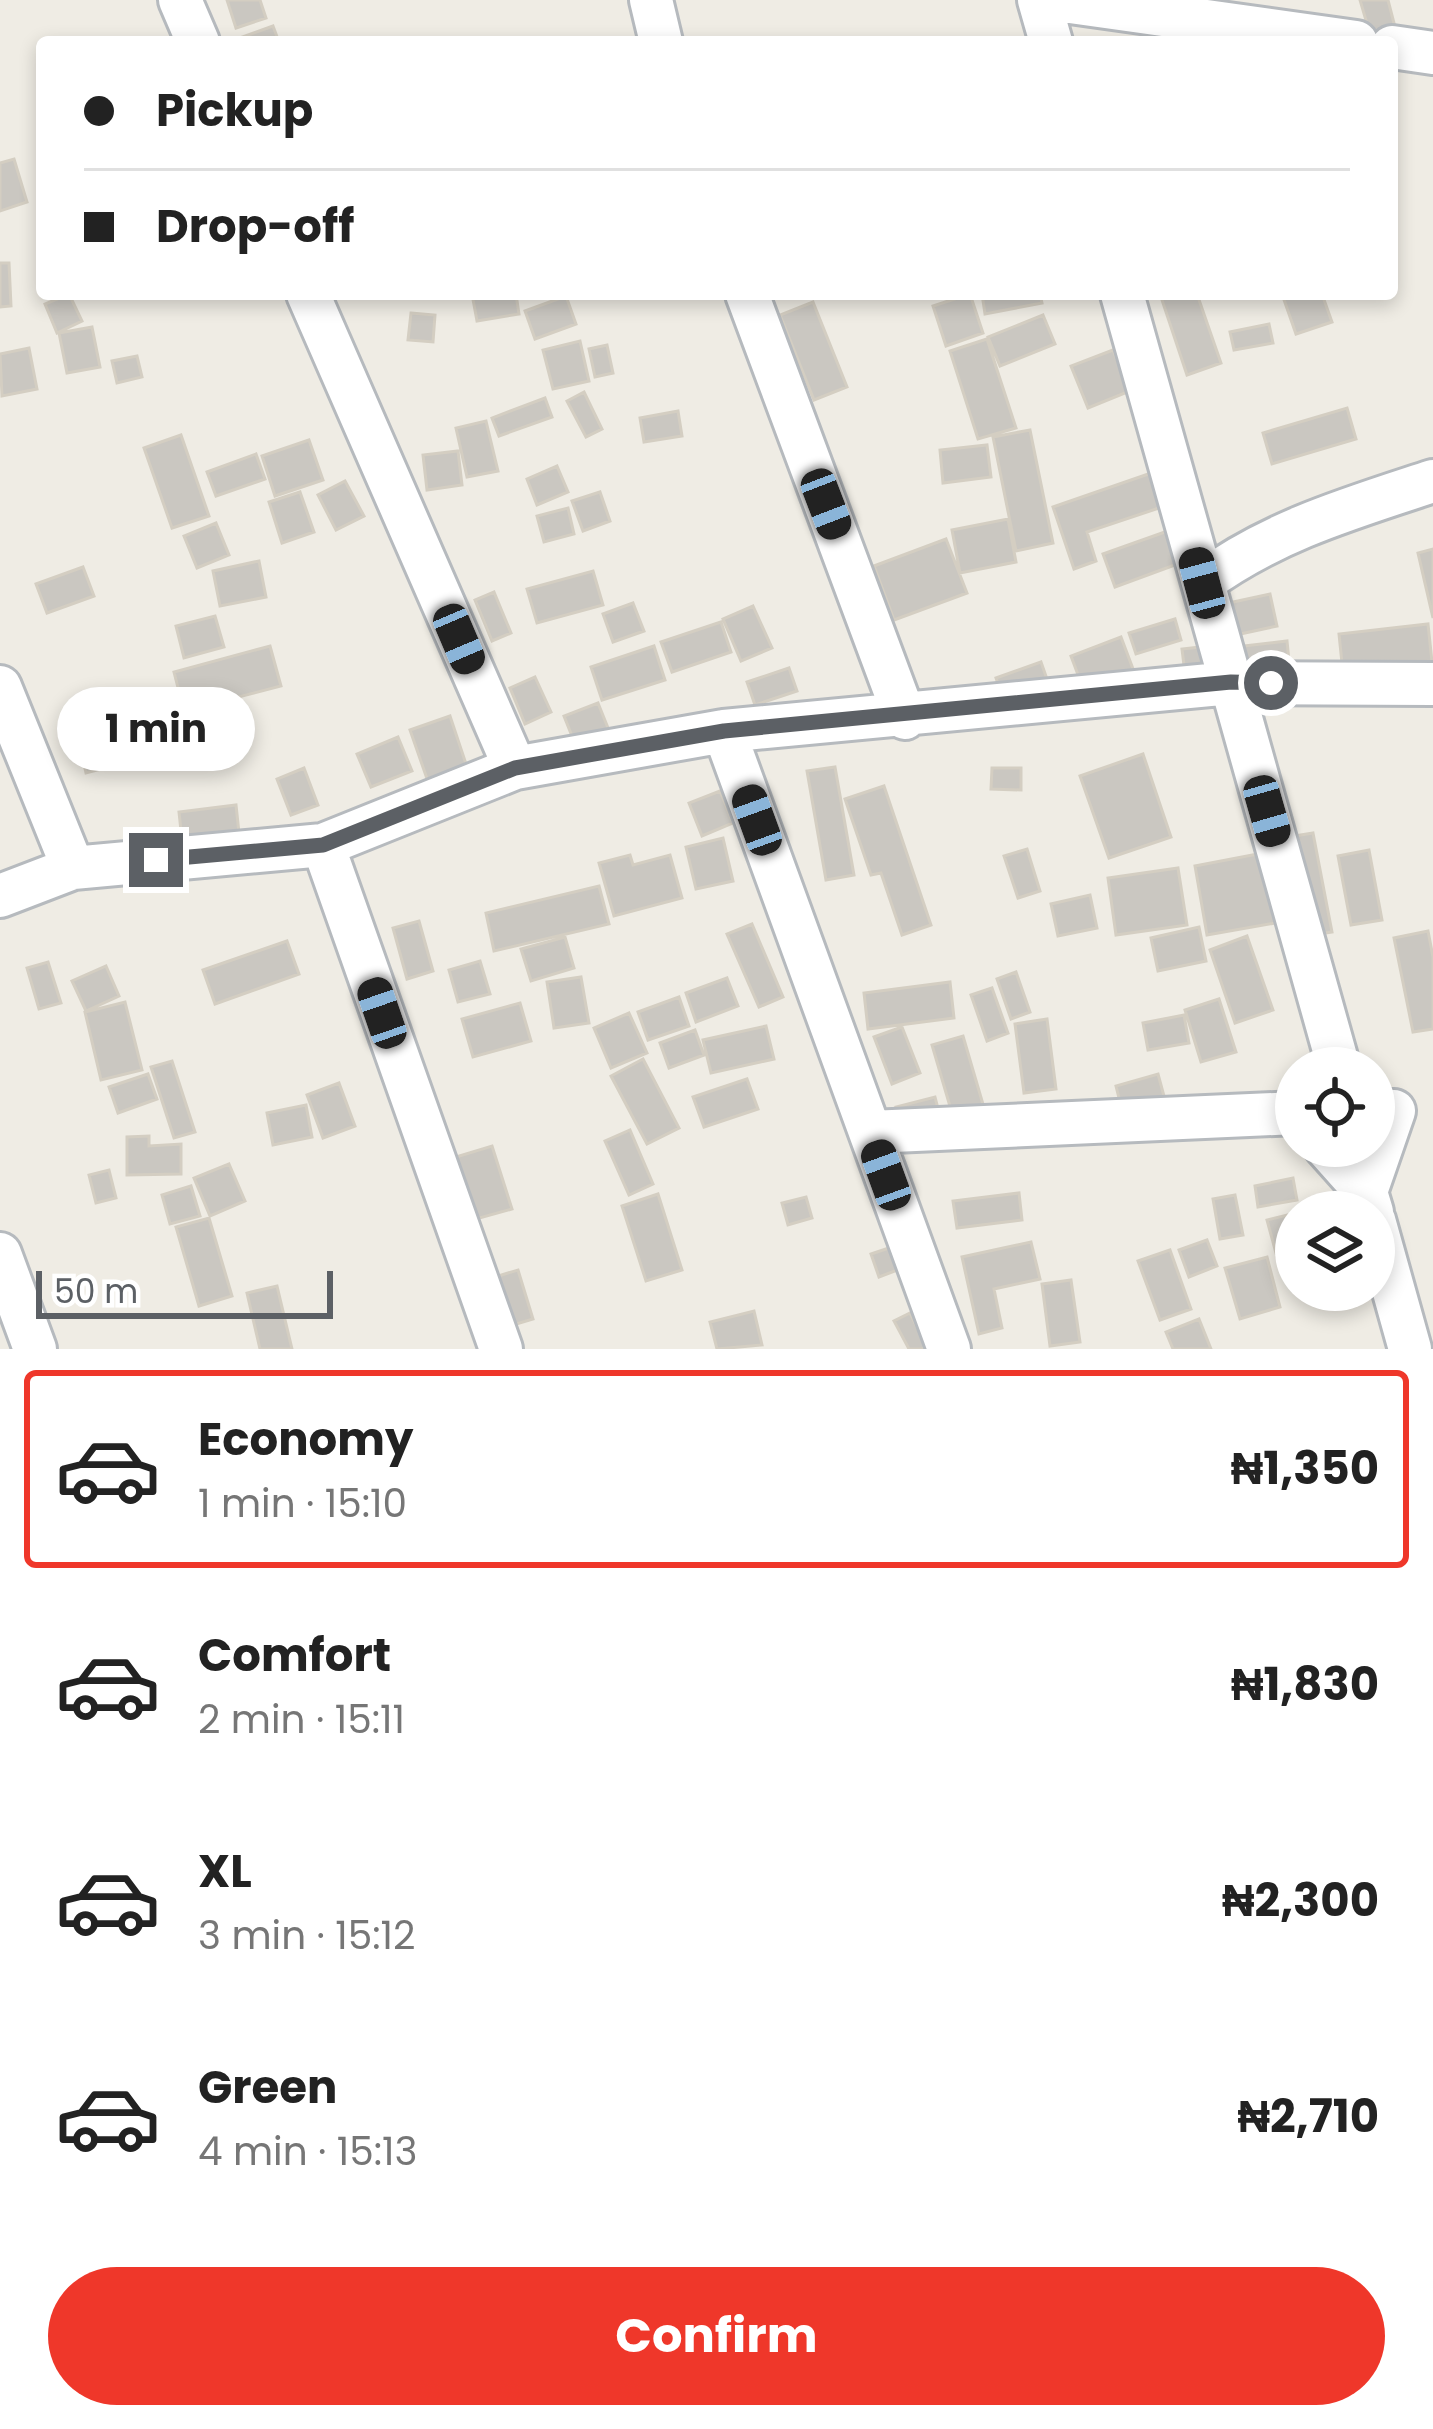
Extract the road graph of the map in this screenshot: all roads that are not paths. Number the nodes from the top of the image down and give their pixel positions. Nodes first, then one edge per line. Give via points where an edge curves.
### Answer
1 (180, 0) edge
2 (650, 0) edge
3 (1039, 0) edge
4 (1056, 0) edge
5 (195, 36) edge
6 (660, 36) edge
7 (1049, 36) edge
8 (1313, 36) edge
9 (1398, 48) edge
10 (1433, 53) edge
11 (311, 300) edge
12 (749, 300) edge
13 (1124, 300) edge
14 (1433, 482) edge
15 (1202, 583) junction
16 (1231, 682) junction
17 (1433, 684) edge
18 (0, 687) edge
19 (905, 716) junction
20 (724, 731) junction
21 (515, 768) junction
22 (323, 845) junction
23 (73, 868) junction
24 (0, 896) edge
25 (1333, 1047) edge
26 (1400, 1111) edge
27 (1275, 1115) edge
28 (870, 1132) junction
29 (1375, 1191) edge
30 (0, 1254) edge
31 (1395, 1296) edge
32 (34, 1349) edge
33 (502, 1349) edge
34 (949, 1349) edge
35 (1410, 1349) edge

1 - 5 street
2 - 6 street
3 - 7 street
4 - 8 street
9 - 10 street
11 - 21 street
12 - 19 street
13 - 15 street
14 - 15 street via 1302,524
15 - 16 street
16 - 17 street
16 - 19 street
16 - 25 street
18 - 23 street
19 - 20 street
20 - 21 street
20 - 28 street
21 - 22 street
22 - 23 street
22 - 33 street
23 - 24 street
26 - 29 street
27 - 28 street
28 - 34 street
30 - 32 street
31 - 35 street

